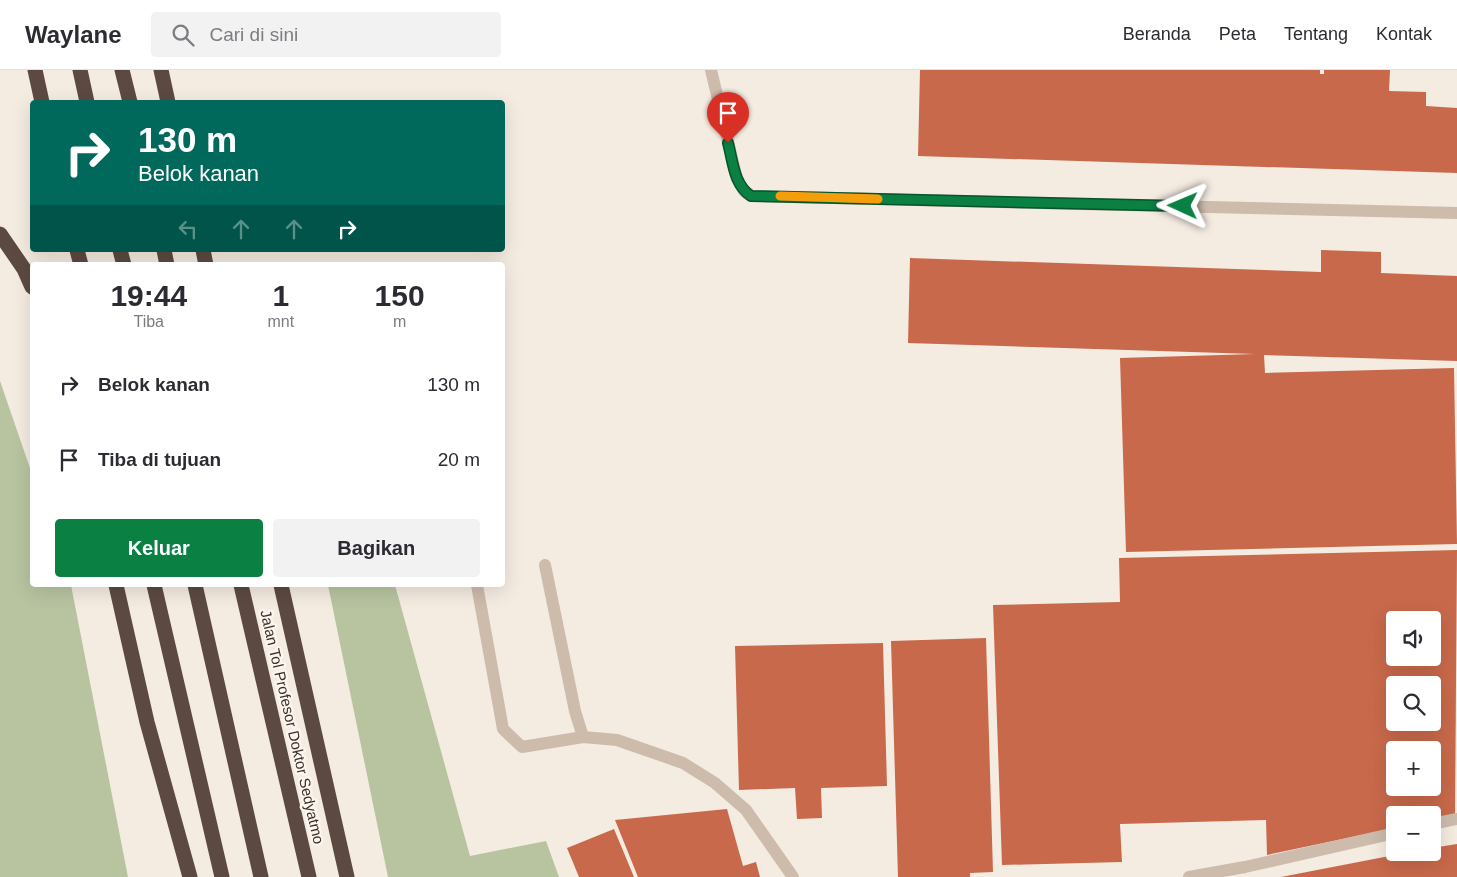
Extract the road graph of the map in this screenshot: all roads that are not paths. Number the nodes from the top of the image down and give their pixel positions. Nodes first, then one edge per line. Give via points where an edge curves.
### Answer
1 (35, 70) edge
2 (80, 70) edge
3 (122, 70) edge
4 (161, 70) edge
5 (711, 70) edge
6 (42, 100) edge
7 (87, 100) edge
8 (130, 100) edge
9 (168, 100) edge
10 (1457, 213) edge
11 (0, 234) edge
12 (30, 282) edge
13 (545, 565) dead end
14 (116, 587) edge
15 (154, 587) edge
16 (196, 587) edge
17 (241, 587) edge
18 (281, 587) edge
19 (477, 587) edge
20 (583, 738) junction
21 (1457, 819) edge
22 (1441, 822) edge
23 (1386, 835) edge
24 (190, 877) edge
25 (222, 877) edge
26 (261, 877) edge
27 (309, 877) edge
28 (347, 877) edge
29 (794, 877) edge
30 (1189, 877) edge

1 - 6 highway
2 - 7 highway
3 - 8 highway
4 - 9 highway
5 - 10 lane via 737,179 751,196
11 - 12 highway
13 - 20 lane
14 - 24 highway via 147,722
15 - 25 highway
16 - 26 highway
17 - 27 highway, Jalan Tol Profesor Doktor Sedyatmo
18 - 28 highway, Jalan Tol Profesor Doktor Sedyatmo
19 - 20 lane via 503,729 522,747
20 - 29 lane via 617,740 683,763 715,783 746,810
21 - 22 lane
23 - 30 lane

